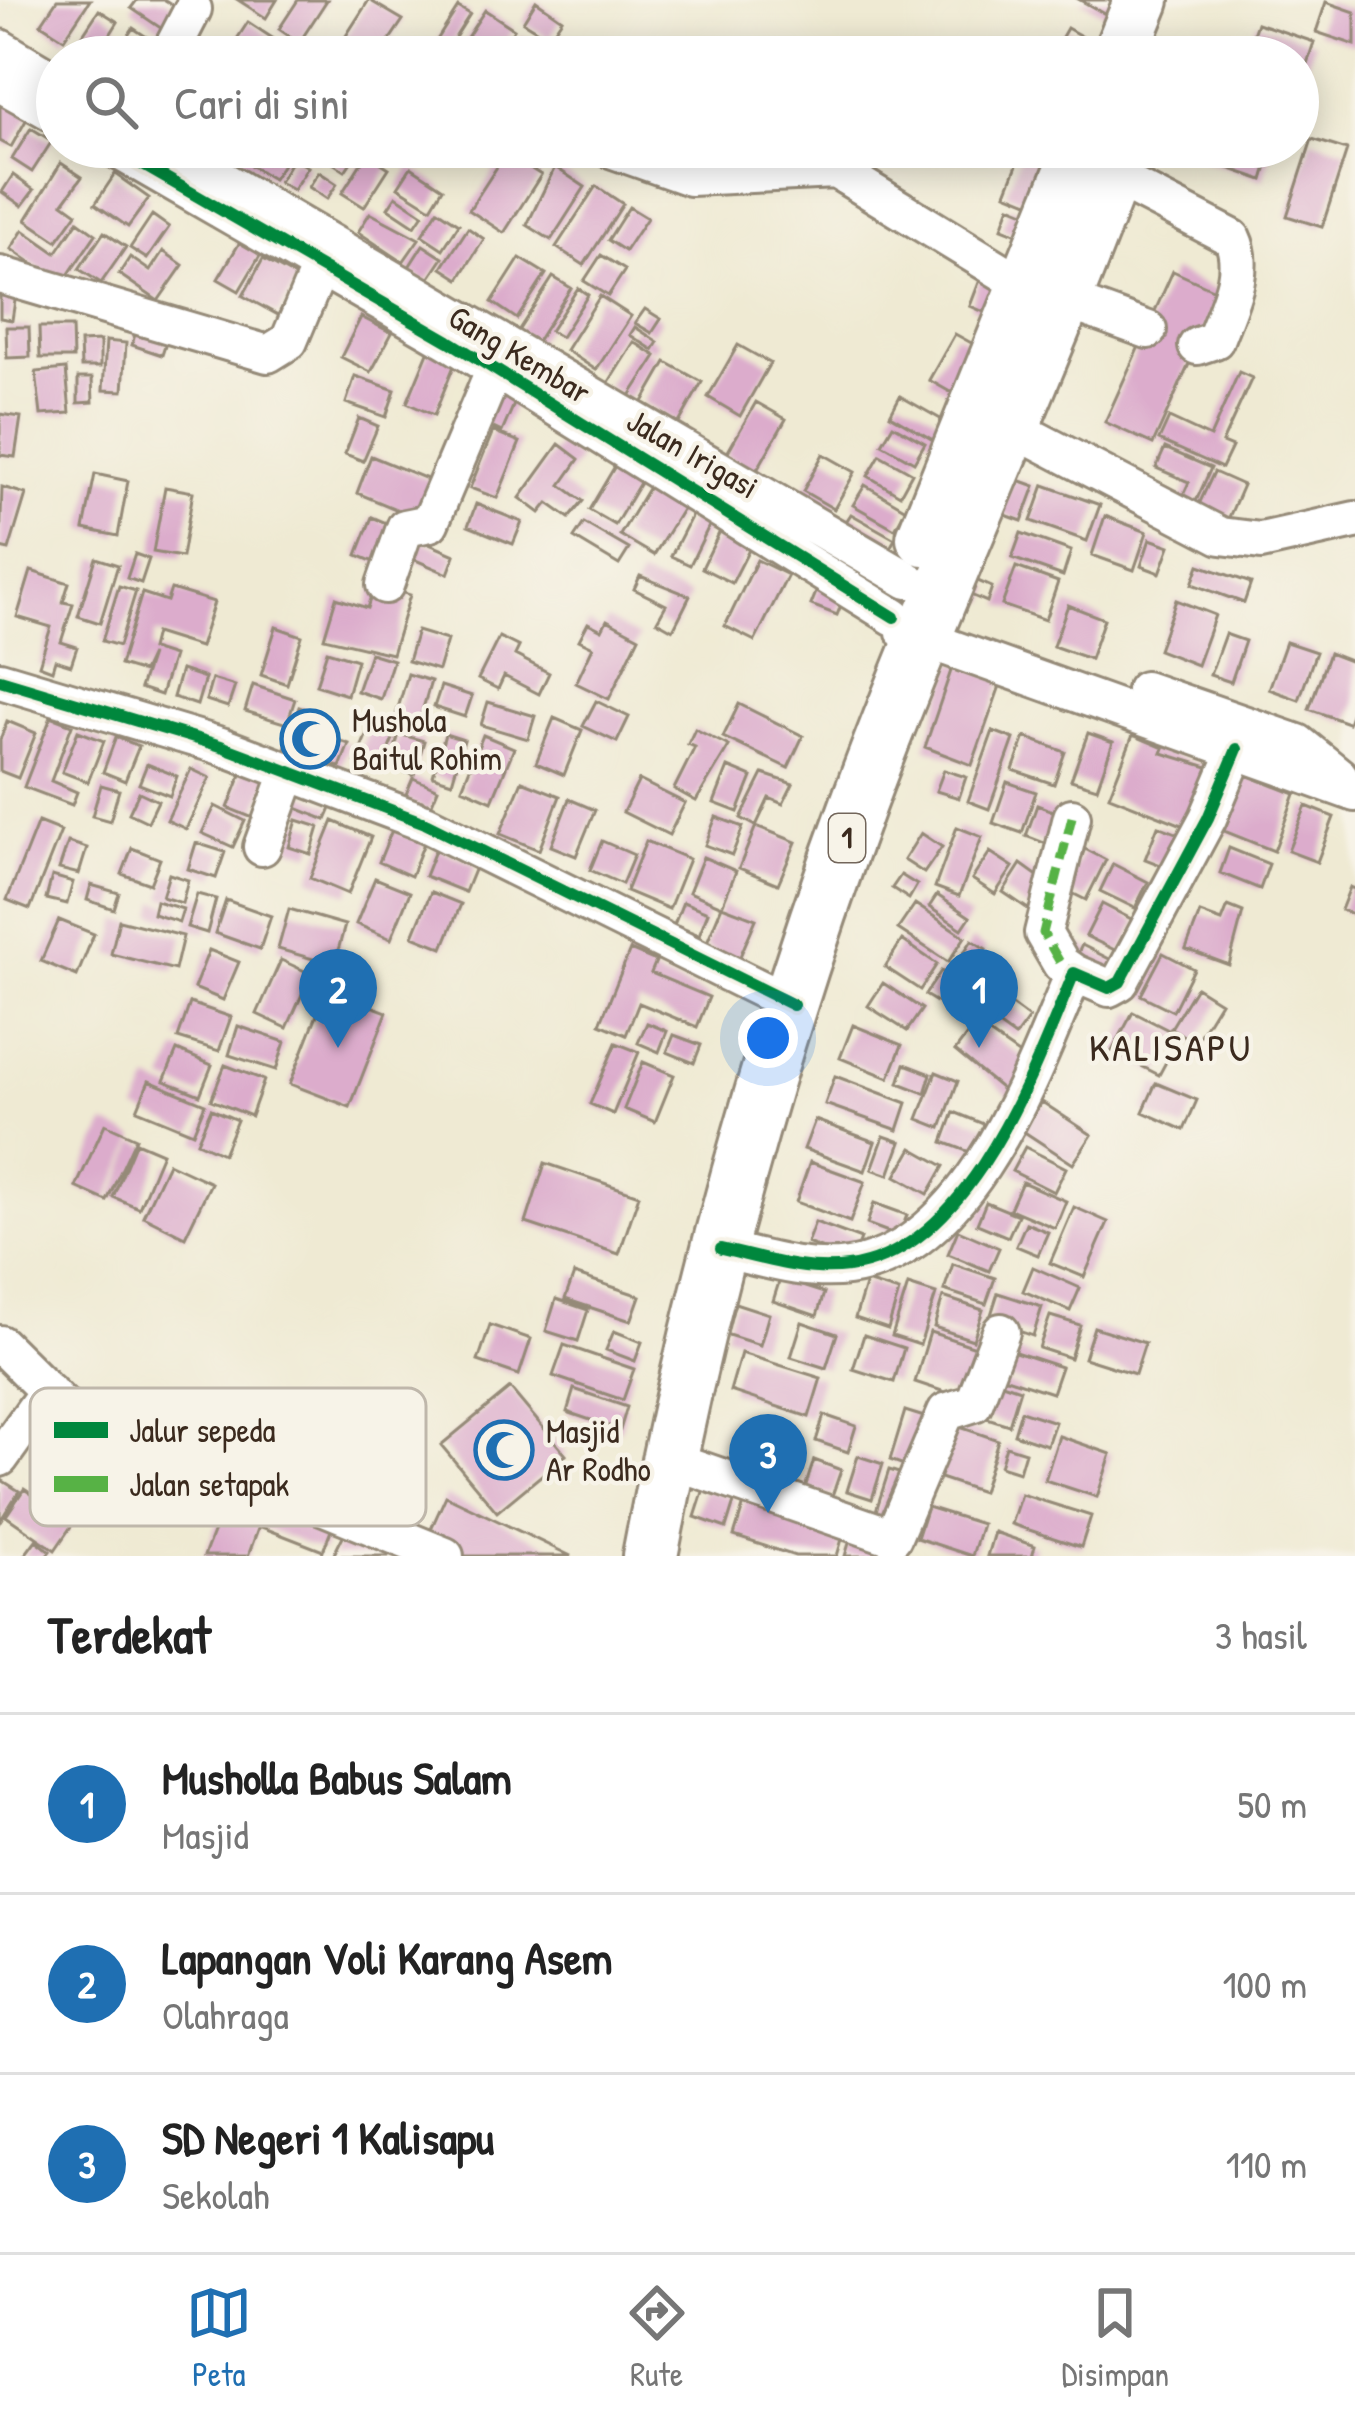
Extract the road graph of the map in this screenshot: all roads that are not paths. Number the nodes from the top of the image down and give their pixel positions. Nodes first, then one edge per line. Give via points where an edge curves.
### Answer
1 (1142, 0) edge
2 (1177, 0) edge
3 (193, 9) dead end
4 (179, 36) edge
5 (1136, 36) edge
6 (1148, 36) edge
7 (0, 49) edge
8 (36, 70) edge
9 (0, 82) edge
10 (36, 103) edge
11 (148, 168) edge
12 (199, 168) edge
13 (664, 168) edge
14 (1094, 168) edge
15 (1117, 168) edge
16 (320, 267) junction
17 (0, 275) edge
18 (1042, 291) junction
19 (1148, 330) dead end
20 (1197, 346) dead end
21 (495, 370) junction
22 (1010, 426) junction
23 (1355, 520) edge
24 (385, 585) dead end
25 (910, 615) junction
26 (0, 680) edge
27 (1237, 749) junction
28 (290, 770) junction
29 (1353, 792) edge
30 (1072, 817) dead end
31 (262, 847) dead end
32 (1074, 974) junction
33 (778, 1000) junction
34 (721, 1249) junction
35 (1001, 1332) dead end
36 (0, 1344) edge
37 (45, 1388) edge
38 (30, 1416) edge
39 (0, 1458) edge
40 (670, 1459) junction
41 (354, 1526) edge
42 (397, 1546) edge
43 (889, 1546) edge
44 (635, 1550) edge
45 (445, 1556) edge

1 - 5 highway
2 - 6 highway
3 - 4 street
7 - 8 street
9 - 10 street
11 - 16 street, Gang Kembar
12 - 25 street, Jalan Irigasi
13 - 18 street via 690,177 836,170
14 - 18 highway, 1
15 - 20 street via 1232,238 1238,251 1237,280 1215,340
16 - 17 street via 289,341 268,354
16 - 21 street, Gang Kembar
18 - 19 street
18 - 22 highway, 1
18 - 25 highway, 1
21 - 24 street via 430,523 404,530
21 - 25 street, Gang Kembar
22 - 23 street via 1221,536 1262,542
22 - 25 highway, 1
25 - 27 street
25 - 29 street via 1298,743
25 - 33 highway, 1
26 - 28 street
27 - 29 street
27 - 32 street via 1120,982 1109,988
28 - 31 street
28 - 33 street via 425,823
30 - 32 street via 1043,933
32 - 34 street via 1034,1078 963,1196 936,1221 850,1267
33 - 34 highway, 1
33 - 44 highway, 1 via 705,1185
34 - 40 highway, 1
35 - 43 street via 974,1402 946,1412
36 - 37 street
38 - 39 street
40 - 43 street
40 - 44 highway, 1
41 - 42 street
42 - 45 street

